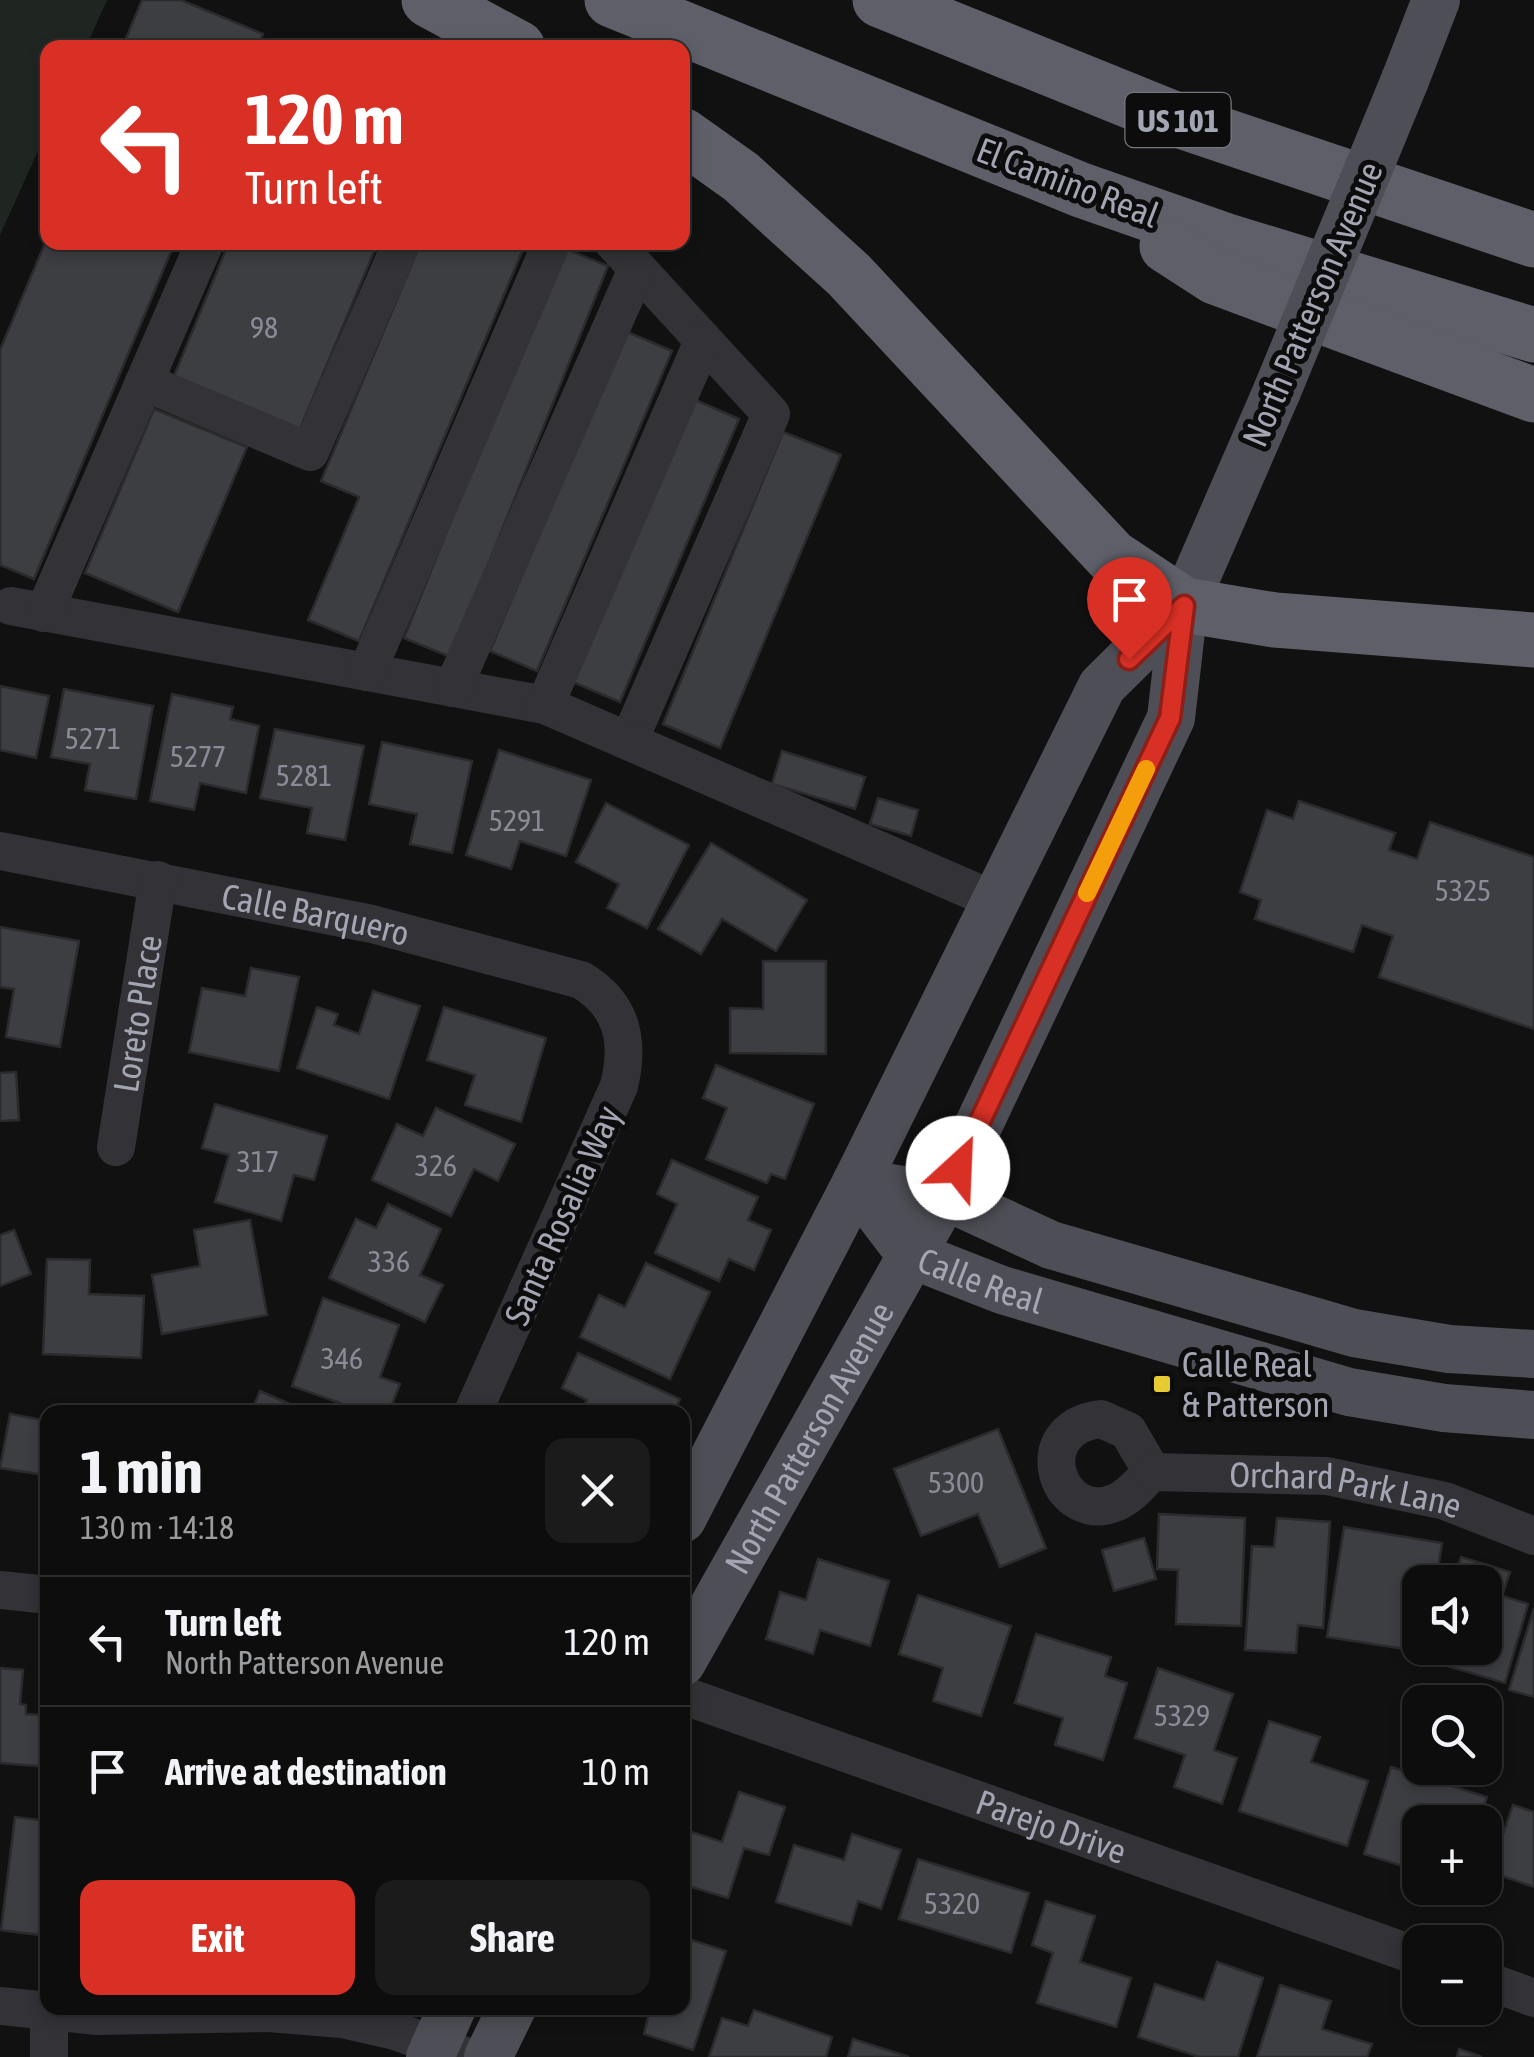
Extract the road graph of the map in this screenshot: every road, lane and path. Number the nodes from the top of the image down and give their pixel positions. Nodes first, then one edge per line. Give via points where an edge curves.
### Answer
1 (429, 0) edge
2 (612, 0) edge
3 (880, 0) edge
4 (1436, 0) edge
5 (503, 40) edge
6 (690, 142) edge
7 (1081, 190) junction
8 (1508, 223) edge
9 (1534, 240) edge
10 (202, 250) edge
11 (398, 250) edge
12 (549, 250) edge
13 (625, 256) edge
14 (1534, 335) edge
15 (703, 340) junction
16 (144, 382) junction
17 (1534, 395) edge
18 (1184, 606) junction
19 (1534, 640) edge
20 (367, 672) junction
21 (453, 688) junction
22 (545, 704) junction
23 (629, 741) junction
24 (0, 851) edge
25 (158, 880) junction
26 (996, 900) junction
27 (617, 1012) joint
28 (116, 1148) dead end
29 (856, 1182) junction
30 (945, 1196) junction
31 (910, 1254) junction
32 (1534, 1354) edge
33 (476, 1405) edge
34 (1534, 1414) edge
35 (1152, 1472) dead end
36 (690, 1504) edge
37 (1534, 1536) edge
38 (0, 1590) edge
39 (40, 1594) edge
40 (690, 1648) edge
41 (690, 1698) edge
42 (1402, 1951) edge
43 (1502, 1986) edge
44 (1534, 1998) edge
45 (0, 2006) edge
46 (40, 2011) edge
47 (49, 2015) edge
48 (101, 2015) edge
49 (222, 2015) edge
50 (293, 2015) edge
51 (509, 2015) edge
52 (447, 2041) edge
53 (49, 2057) edge
54 (488, 2057) edge

1 - 5 highway
2 - 7 highway, El Camino Real
3 - 8 highway, US 101 via 1172,118
4 - 18 main road, North Patterson Avenue, bridge
6 - 18 highway via 741,177 849,275 1112,557
7 - 14 highway, El Camino Real
7 - 17 highway via 1215,276
8 - 9 highway, US 101
10 - 16 street
11 - 16 street via 310,452
12 - 20 street
13 - 15 street
13 - 21 street
15 - 22 street
15 - 23 street via 771,414
16 - 20 street via 27,609
18 - 19 highway via 1276,620
18 - 26 main road, North Patterson Avenue via 1102,686
18 - 30 main road, North Patterson Avenue via 1170,718
20 - 21 street
21 - 22 street
22 - 23 street
23 - 26 street
24 - 25 street, Calle Barquero
25 - 27 street, Calle Barquero via 372,924 582,980
25 - 28 street, Loreto Place
26 - 29 main road, North Patterson Avenue
27 - 33 street, Santa Rosalia Way via 627,1054 620,1086
29 - 30 main road, Calle Real
29 - 31 main road, Calle Real
29 - 36 main road, North Patterson Avenue
30 - 31 main road, North Patterson Avenue
30 - 32 main road, Calle Real via 1051,1245 1270,1311 1430,1346
31 - 34 main road, Calle Real via 1002,1290 1330,1387 1444,1408
31 - 40 main road, North Patterson Avenue
35 - 37 street, Orchard Park Lane via 1327,1476 1445,1501
38 - 39 street
41 - 42 street, Parejo Drive
43 - 44 street
45 - 46 street
47 - 53 street
48 - 49 street
50 - 52 street
51 - 54 main road

